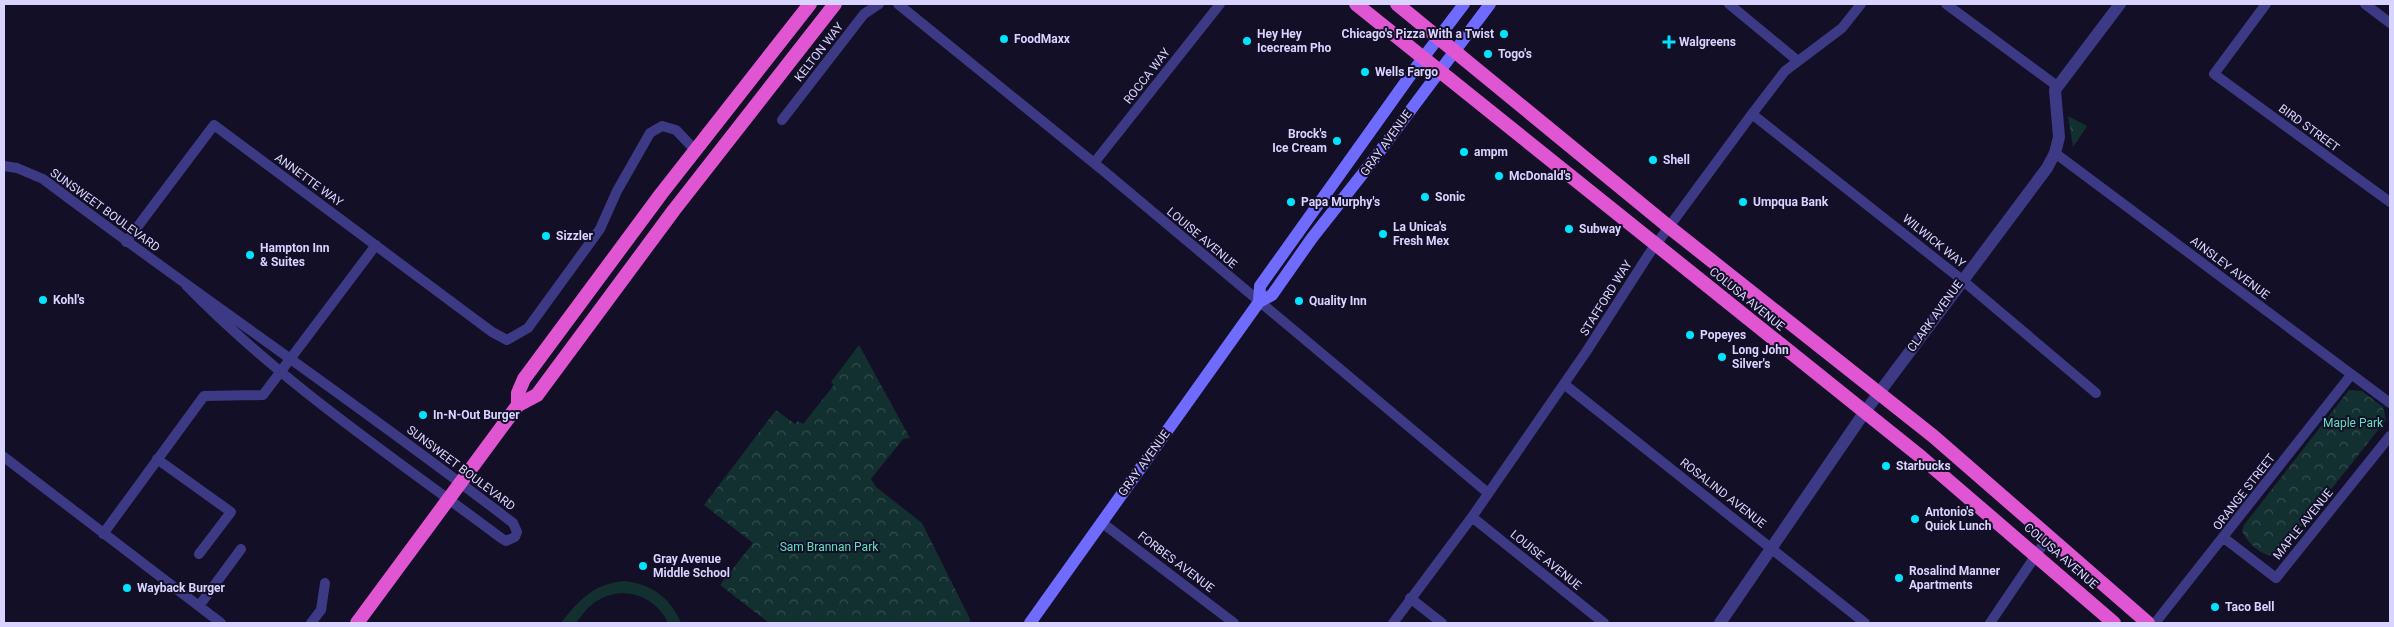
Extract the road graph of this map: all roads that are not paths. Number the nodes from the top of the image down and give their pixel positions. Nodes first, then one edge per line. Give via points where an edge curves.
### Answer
1 (810, 4) edge
2 (835, 4) edge
3 (879, 4) edge
4 (898, 4) edge
5 (1220, 4) edge
6 (1356, 4) edge
7 (1397, 4) edge
8 (1464, 4) edge
9 (1490, 4) edge
10 (1728, 4) edge
11 (1861, 4) edge
12 (1946, 4) edge
13 (2120, 4) edge
14 (2266, 4) edge
15 (2365, 4) edge
16 (2390, 23) edge
17 (1439, 37) junction
18 (1455, 51) junction
19 (1422, 58) junction
20 (1798, 61) junction
21 (1439, 71) junction
22 (2057, 86) junction
23 (1752, 114) junction
24 (782, 120) dead end
25 (695, 150) junction
26 (2055, 152) junction
27 (1094, 163) junction
28 (4, 166) edge
29 (2390, 202) edge
30 (1669, 227) junction
31 (126, 242) junction
32 (376, 245) junction
33 (1656, 245) junction
34 (1962, 279) junction
35 (186, 285) junction
36 (1259, 302) junction
37 (291, 358) junction
38 (280, 372) junction
39 (2351, 375) junction
40 (1564, 384) junction
41 (1879, 393) junction
42 (2096, 393) dead end
43 (2390, 403) edge
44 (518, 405) junction
45 (1864, 413) junction
46 (2390, 436) edge
47 (4, 458) edge
48 (157, 459) junction
49 (460, 483) junction
50 (1488, 493) junction
51 (449, 499) junction
52 (1472, 517) junction
53 (1101, 522) junction
54 (103, 534) junction
55 (2049, 536) junction
56 (2224, 538) junction
57 (241, 548) dead end
58 (1772, 548) junction
59 (198, 554) dead end
60 (2037, 554) junction
61 (325, 583) dead end
62 (1410, 598) junction
63 (199, 606) junction
64 (222, 623) edge
65 (311, 623) edge
66 (357, 623) edge
67 (1030, 623) edge
68 (1234, 623) edge
69 (1393, 623) edge
70 (1442, 623) edge
71 (1604, 623) edge
72 (1720, 623) edge
73 (1866, 623) edge
74 (1990, 623) edge
75 (2114, 623) edge
76 (2148, 623) edge
77 (2155, 623) edge

1 - 25 highway
2 - 44 highway via 662,225 537,395
3 - 24 street, KELTON WAY via 864,14
4 - 27 street, LOUISE AVENUE
5 - 27 street, ROCCA WAY
6 - 19 highway, COLUSA AVENUE
7 - 17 highway, COLUSA AVENUE
8 - 17 main road, GRAY AVENUE
9 - 18 main road, GRAY AVENUE
10 - 20 street
11 - 20 street, STAFFORD WAY via 1842,28
12 - 22 street
13 - 22 street
14 - 29 street, BIRD STREET via 2214,74
15 - 16 street
17 - 18 highway, COLUSA AVENUE
17 - 19 main road, GRAY AVENUE
18 - 21 main road, GRAY AVENUE
18 - 30 highway, COLUSA AVENUE
19 - 21 highway, COLUSA AVENUE
19 - 36 main road, GRAY AVENUE via 1260,286
20 - 23 street, STAFFORD WAY via 1785,72
21 - 33 highway, COLUSA AVENUE
21 - 36 main road, GRAY AVENUE via 1272,295
22 - 26 street, CLARK AVENUE via 2054,94 2059,137
23 - 30 street, STAFFORD WAY
23 - 34 street, WILWICK WAY
25 - 32 street, ANNETTE WAY via 676,130 662,126 650,133 600,229 528,328 507,340
25 - 44 highway via 524,379 518,393
26 - 34 street, CLARK AVENUE
26 - 39 street, AINSLEY AVENUE
27 - 36 street, LOUISE AVENUE
28 - 31 street, SUNSWEET BOULEVARD via 43,179
30 - 33 street, STAFFORD WAY
30 - 41 highway, COLUSA AVENUE
31 - 32 street, ANNETTE WAY via 214,125
31 - 35 street, SUNSWEET BOULEVARD
32 - 37 street
33 - 40 street, STAFFORD WAY
33 - 45 highway, COLUSA AVENUE
34 - 41 street, CLARK AVENUE
34 - 42 street, WILWICK WAY
35 - 37 street, SUNSWEET BOULEVARD
35 - 38 street, SUNSWEET BOULEVARD via 228,328
36 - 50 street, LOUISE AVENUE
36 - 53 main road, GRAY AVENUE
37 - 38 street
37 - 49 street, SUNSWEET BOULEVARD
38 - 48 street via 263,395 204,396
38 - 51 street, SUNSWEET BOULEVARD via 313,400
39 - 43 street, AINSLEY AVENUE
39 - 56 street, ORANGE STREET
40 - 50 street, STAFFORD WAY
40 - 58 street, ROSALIND AVENUE
41 - 45 street, CLARK AVENUE
41 - 55 highway, COLUSA AVENUE
44 - 49 highway
45 - 58 street, CLARK AVENUE
45 - 60 highway, COLUSA AVENUE
46 - 56 street, MAPLE AVENUE via 2276,578
47 - 54 street
48 - 54 street
48 - 59 street via 231,512
49 - 51 highway
49 - 51 street, SUNSWEET BOULEVARD via 513,523 515,537 506,541
50 - 52 street, STAFFORD WAY
51 - 66 highway
52 - 62 street, STAFFORD WAY
52 - 71 street, LOUISE AVENUE
53 - 67 main road, GRAY AVENUE
53 - 68 street, FORBES AVENUE
54 - 63 street
55 - 60 street
55 - 76 highway, COLUSA AVENUE
56 - 77 street, ORANGE STREET
57 - 63 street
58 - 72 street, CLARK AVENUE
58 - 73 street, ROSALIND AVENUE
60 - 74 street
60 - 75 highway, COLUSA AVENUE
61 - 65 street via 321,610
62 - 69 street, STAFFORD WAY
62 - 70 street
63 - 64 street

